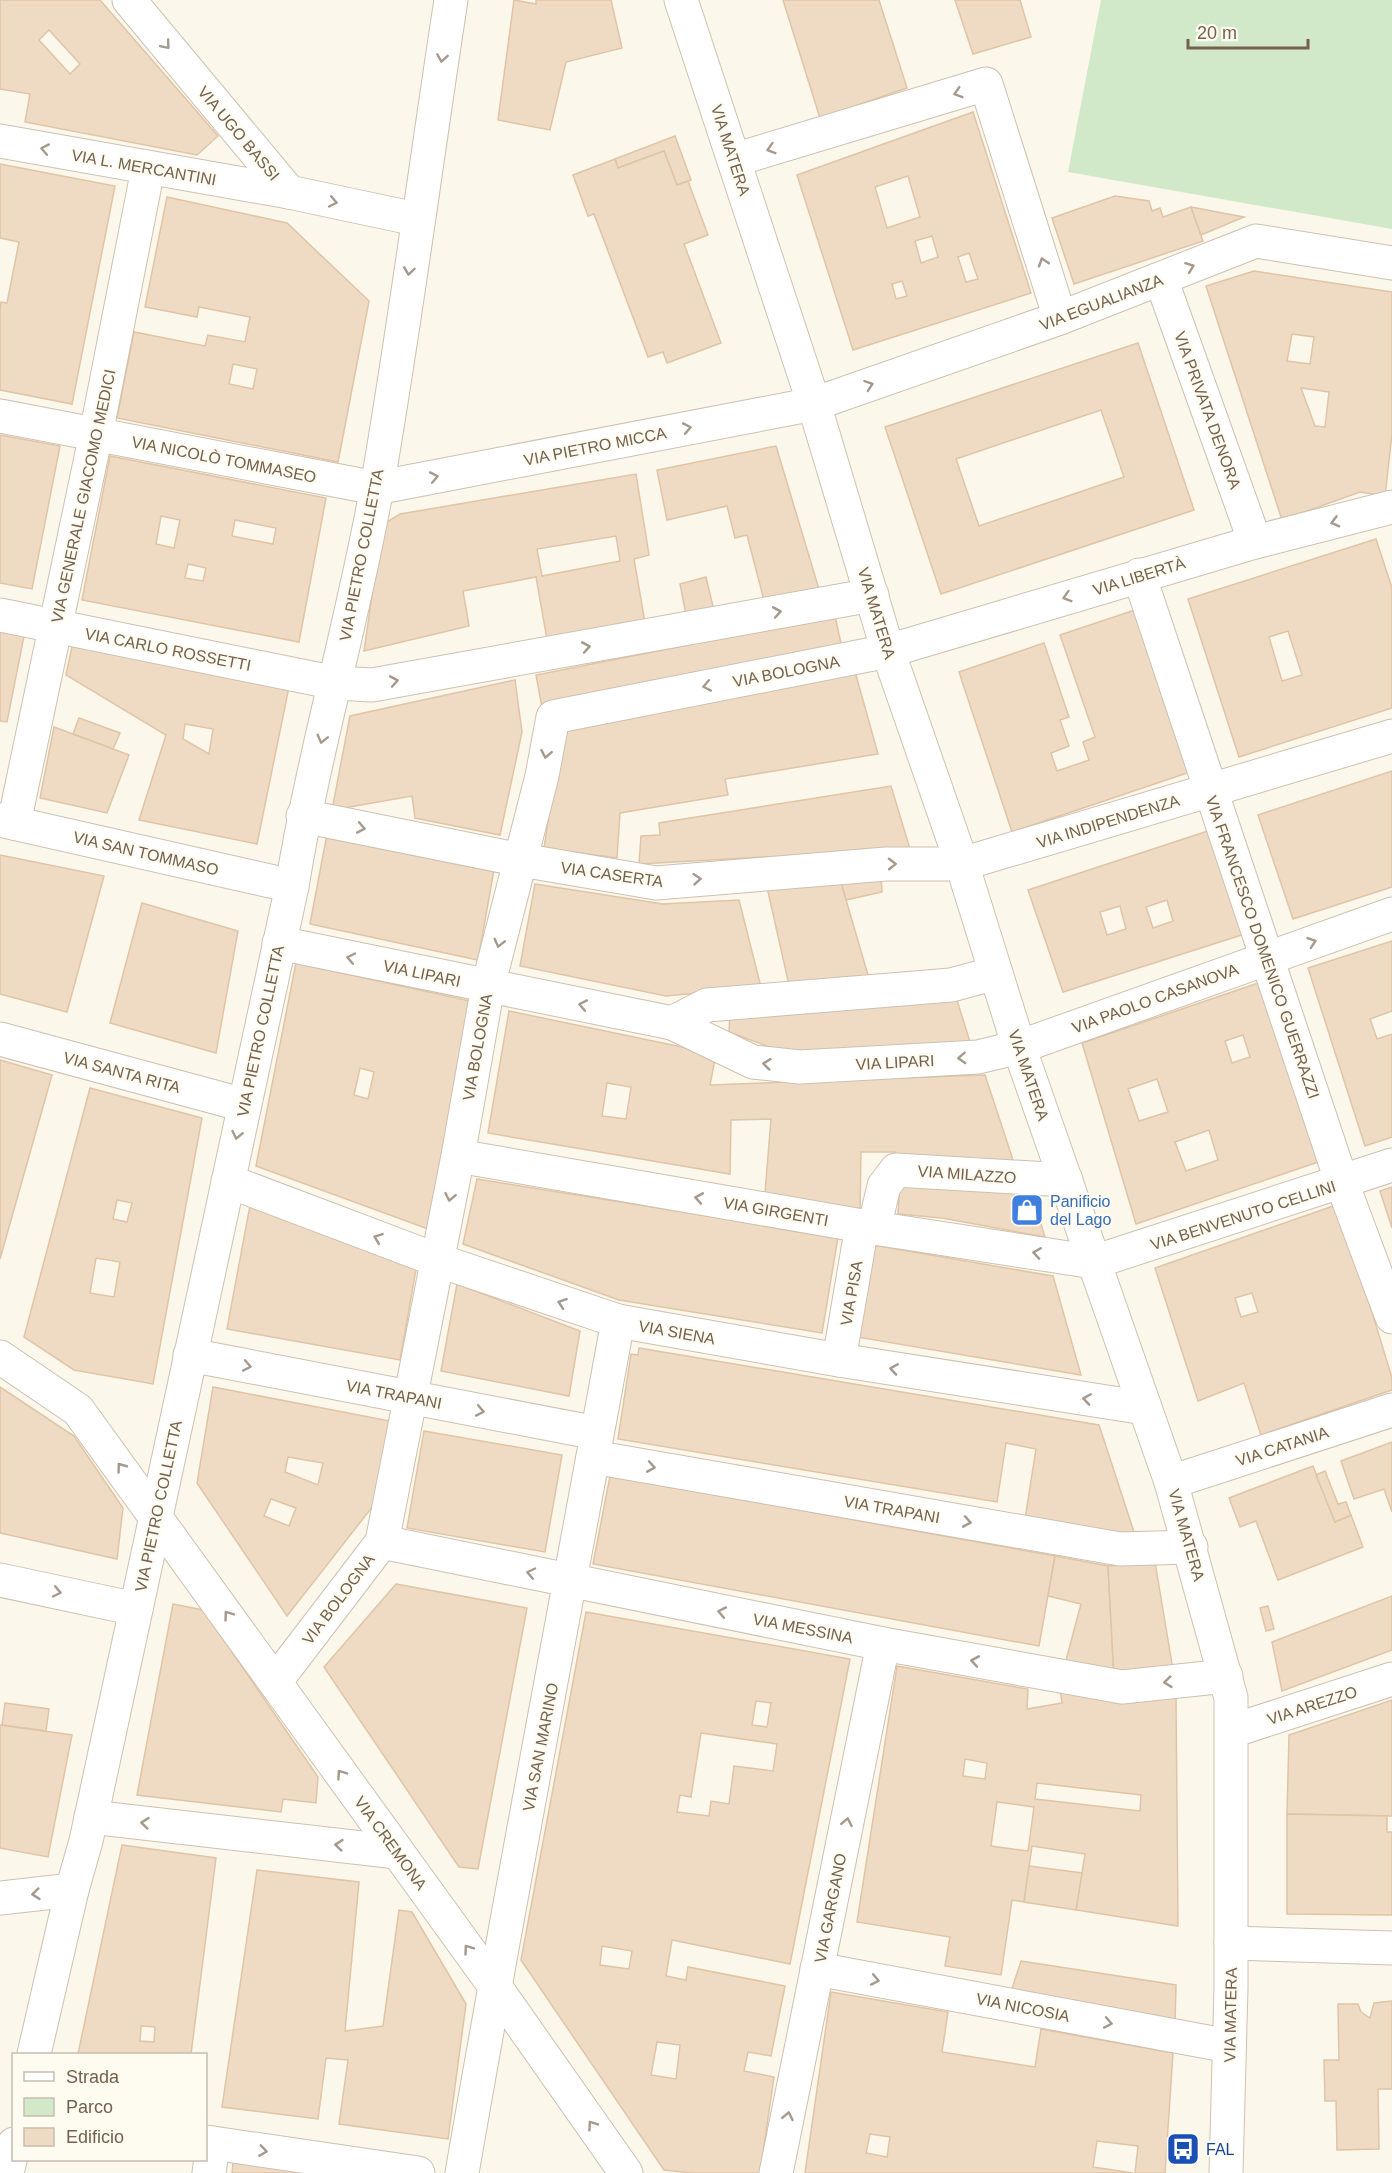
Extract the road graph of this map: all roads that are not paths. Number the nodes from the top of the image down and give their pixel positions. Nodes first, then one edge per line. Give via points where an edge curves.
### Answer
1 (129, 0) edge
2 (451, 0) edge
3 (681, 0) edge
4 (0, 141) edge
5 (734, 159) junction
6 (148, 169) junction
7 (288, 192) junction
8 (416, 219) junction
9 (1392, 263) edge
10 (1161, 279) junction
11 (1060, 318) junction
12 (814, 404) junction
13 (0, 416) edge
14 (96, 434) junction
15 (376, 488) junction
16 (1392, 507) edge
17 (1255, 542) junction
18 (1139, 575) junction
19 (872, 595) junction
20 (0, 615) edge
21 (56, 626) junction
22 (888, 651) junction
23 (336, 683) junction
24 (1392, 736) edge
25 (1211, 790) junction
26 (303, 816) junction
27 (7, 822) edge
28 (520, 860) junction
29 (962, 864) junction
30 (292, 886) junction
31 (1392, 914) edge
32 (279, 944) junction
33 (1267, 958) junction
34 (996, 973) junction
35 (488, 986) junction
36 (672, 1023) junction
37 (0, 1039) edge
38 (1019, 1047) junction
39 (244, 1104) junction
40 (458, 1156) junction
41 (1392, 1166) edge
42 (1066, 1180) junction
43 (228, 1181) junction
44 (1342, 1183) junction
45 (868, 1227) junction
46 (437, 1260) junction
47 (1094, 1262) junction
48 (1392, 1317) edge
49 (618, 1322) junction
50 (190, 1355) junction
51 (0, 1357) edge
52 (839, 1360) junction
53 (408, 1397) junction
54 (1145, 1408) junction
55 (1392, 1410) edge
56 (595, 1445) junction
57 (1171, 1482) junction
58 (156, 1514) junction
59 (382, 1542) junction
60 (1191, 1547) junction
61 (0, 1580) edge
62 (572, 1582) junction
63 (136, 1609) junction
64 (883, 1644) junction
65 (1226, 1676) junction
66 (1392, 1679) edge
67 (275, 1682) junction
68 (1232, 1731) junction
69 (91, 1817) junction
70 (397, 1852) junction
71 (72, 1890) junction
72 (0, 1898) edge
73 (1231, 1943) junction
74 (1392, 1948) edge
75 (817, 1969) junction
76 (494, 1985) junction
77 (1229, 2046) junction
78 (34, 2053) edge
79 (12, 2153) edge
80 (209, 2153) edge
81 (7, 2173) edge
82 (418, 2173) edge
83 (462, 2173) edge
84 (626, 2173) edge
85 (776, 2173) edge
86 (1226, 2173) edge

1 -> 7 street, VIA UGO BASSI
2 -> 8 street, VIA PIETRO COLLETTA
3 - 5 street, VIA MATERA
6 -> 4 street, VIA L. MERCANTINI
11 -> 5 street via 986,84
5 - 12 street, VIA MATERA
6 - 7 street, VIA L. MERCANTINI
6 - 14 street, VIA GENERALE GIACOMO MEDICI
7 -> 8 street, VIA UGO BASSI
8 -> 15 street, VIA PIETRO COLLETTA
10 -> 9 street, VIA EGUALIANZA via 1256,241
10 - 11 street, VIA EGUALIANZA
10 - 17 street, VIA PRIVATA DENORA
12 -> 11 street, VIA EGUALIANZA
15 -> 12 street, VIA PIETRO MICCA
12 - 19 street, VIA MATERA
13 - 14 street, VIA NICOLÒ TOMMASEO
14 - 15 street, VIA NICOLÒ TOMMASEO
14 - 21 street, VIA GENERALE GIACOMO MEDICI
15 - 23 street, VIA PIETRO COLLETTA
16 -> 17 street, VIA LIBERTÀ
17 - 18 street, VIA LIBERTÀ
18 -> 22 street, VIA LIBERTÀ
18 - 25 street, VIA FRANCESCO DOMENICO GUERRAZZI
19 - 22 street, VIA MATERA
23 -> 19 street, VIA CARLO ROSSETTI via 372,685
20 - 21 street, VIA CARLO ROSSETTI
21 - 23 street, VIA CARLO ROSSETTI
21 - 27 street, VIA GENERALE GIACOMO MEDICI
22 -> 28 street, VIA BOLOGNA via 553,717
22 - 29 street, VIA MATERA
23 -> 26 street, VIA PIETRO COLLETTA
24 - 25 street, VIA INDIPENDENZA
25 - 29 street, VIA INDIPENDENZA
25 - 33 street, VIA FRANCESCO DOMENICO GUERRAZZI
26 -> 28 street, VIA CASERTA
26 - 30 street, VIA PIETRO COLLETTA
27 - 30 street, VIA SAN TOMMASO
28 -> 29 street, VIA CASERTA via 656,883 886,864
28 -> 35 street, VIA BOLOGNA
29 - 34 street, VIA MATERA
30 - 32 street, VIA PIETRO COLLETTA
33 -> 31 street, VIA PAOLO CASANOVA
35 -> 32 street, VIA LIPARI
32 - 39 street, VIA PIETRO COLLETTA
33 - 38 street, VIA PAOLO CASANOVA
33 - 44 street, VIA FRANCESCO DOMENICO GUERRAZZI
34 - 36 street via 951,985 707,1005
34 - 38 street, VIA MATERA
36 -> 35 street, VIA LIPARI
35 - 40 street, VIA BOLOGNA
38 -> 36 street, VIA LIPARI via 978,1057 800,1067 753,1062
37 - 39 street, VIA SANTA RITA
38 - 42 street, VIA MATERA
39 -> 43 street, VIA PIETRO COLLETTA
45 -> 40 street, VIA GIRGENTI
40 -> 46 street, VIA BOLOGNA
41 - 44 street, VIA BENVENUTO CELLINI
42 - 45 street, VIA MILAZZO via 896,1170 884,1186
42 - 47 street, VIA MATERA
46 -> 43 street, VIA SIENA
43 - 50 street, VIA PIETRO COLLETTA
44 - 47 street, VIA BENVENUTO CELLINI
44 - 48 street, VIA FRANCESCO DOMENICO GUERRAZZI
47 -> 45 street, VIA GIRGENTI
45 - 52 street, VIA PISA
49 -> 46 street, VIA SIENA
46 - 53 street, VIA BOLOGNA
47 - 54 street, VIA MATERA
49 - 52 street, VIA SIENA
49 - 56 street, VIA SAN MARINO
50 -> 53 street, VIA TRAPANI
50 - 58 street, VIA PIETRO COLLETTA
58 -> 51 street, VIA CREMONA via 78,1410
54 -> 52 street, VIA SIENA
53 -> 56 street, VIA TRAPANI
53 - 59 street, VIA BOLOGNA
54 - 57 street, VIA MATERA
55 - 57 street, VIA CATANIA
56 -> 60 street, VIA TRAPANI via 1120,1549
56 - 62 street, VIA SAN MARINO
57 - 60 street, VIA MATERA
58 - 63 street, VIA PIETRO COLLETTA
67 -> 58 street, VIA CREMONA
62 -> 59 street, VIA MESSINA
59 - 67 street, VIA BOLOGNA
60 - 65 street, VIA MATERA
61 -> 63 street
64 -> 62 street, VIA MESSINA
62 - 76 street, VIA SAN MARINO
63 - 69 street, VIA PIETRO COLLETTA
65 -> 64 street, VIA MESSINA via 1122,1688
75 -> 64 street, VIA GARGANO
65 - 68 street, VIA MATERA
66 - 68 street, VIA AREZZO
70 -> 67 street, VIA CREMONA
68 - 73 street, VIA MATERA
70 -> 69 street
69 - 71 street, VIA PIETRO COLLETTA
76 -> 70 street, VIA CREMONA
71 -> 72 street
71 - 78 street, VIA PIETRO COLLETTA
73 - 74 street
73 - 77 street, VIA MATERA
75 -> 77 street, VIA NICOSIA
85 -> 75 street, VIA GARGANO
76 - 83 street, VIA SAN MARINO
84 -> 76 street, VIA CREMONA
77 - 86 street, VIA MATERA
79 - 81 street
80 -> 82 street

